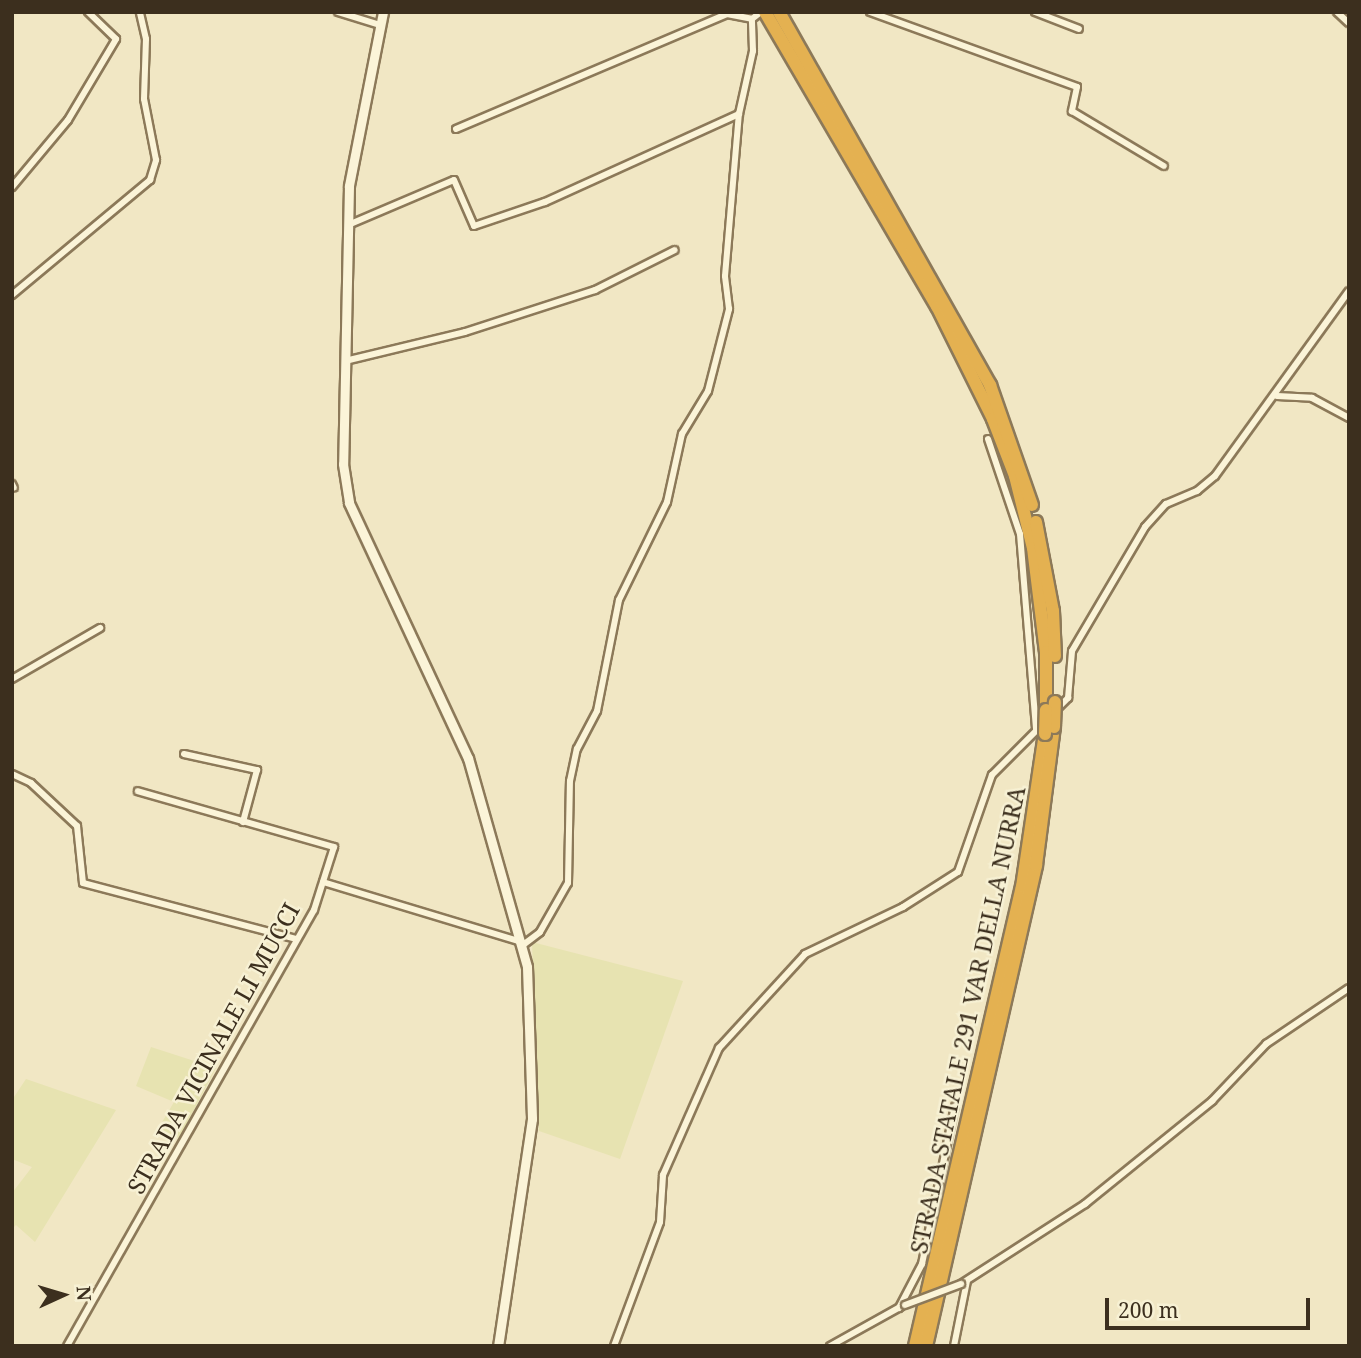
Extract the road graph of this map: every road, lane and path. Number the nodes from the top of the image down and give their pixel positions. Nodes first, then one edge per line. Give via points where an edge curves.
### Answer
1 (88, 12) edge
2 (140, 12) edge
3 (338, 12) edge
4 (383, 12) edge
5 (763, 12) edge
6 (779, 12) edge
7 (870, 12) edge
8 (1035, 12) edge
9 (1337, 12) edge
10 (752, 19) junction
11 (1349, 23) edge
12 (380, 25) junction
13 (1079, 29) dead end
14 (739, 114) junction
15 (456, 129) dead end
16 (1164, 166) dead end
17 (12, 187) edge
18 (348, 225) junction
19 (675, 250) dead end
20 (1349, 291) edge
21 (12, 295) edge
22 (1345, 300) edge
23 (345, 361) junction
24 (1277, 396) junction
25 (1349, 418) edge
26 (988, 439) dead end
27 (100, 628) dead end
28 (12, 679) edge
29 (1051, 706) junction
30 (1045, 730) junction
31 (184, 754) dead end
32 (12, 774) edge
33 (138, 791) dead end
34 (243, 822) junction
35 (323, 882) junction
36 (297, 939) junction
37 (522, 943) junction
38 (1349, 988) edge
39 (955, 1106) dead end
40 (964, 1282) junction
41 (902, 1306) junction
42 (67, 1346) edge
43 (498, 1346) edge
44 (614, 1346) edge
45 (831, 1346) edge
46 (915, 1346) edge
47 (926, 1346) edge
48 (954, 1346) edge

1 - 17 street via 116,39 68,120
2 - 21 street via 146,39 144,99 156,160 150,180
3 - 12 street
4 - 12 street
5 - 10 street
5 - 29 highway, STRADA STATALE 291 VAR DELLA NURRA via 937,306 993,419 1015,476 1033,548
6 - 29 highway, STRADA STATALE 291 VAR DELLA NURRA via 946,300 1002,413 1041,545 1053,611
7 - 16 street via 1077,87 1072,111
8 - 13 street
9 - 11 street
10 - 14 street via 753,51
10 - 15 street via 727,14
12 - 18 street via 354,141
14 - 18 street via 545,202 474,226 454,180
14 - 37 street via 725,275 729,309 711,379 682,434 667,502 619,600 597,711 577,749 570,781 568,883 540,932
18 - 23 street
19 - 23 street via 594,290 465,332
20 - 22 street
22 - 24 street
23 - 37 street via 343,464 349,503 468,758
24 - 25 street via 1312,398
24 - 30 street via 1215,476 1197,491 1166,504 1145,527 1072,651 1068,698
26 - 30 street via 1021,542
27 - 28 street
29 - 30 highway, STRADA STATALE 291 VAR DELLA NURRA, bridge
30 - 44 street via 992,775 958,872 903,907 805,954 719,1048 663,1175 660,1222
30 - 46 highway, STRADA STATALE 291 VAR DELLA NURRA via 1022,887
30 - 47 highway, STRADA STATALE 291 VAR DELLA NURRA via 1036,865
31 - 34 street via 257,770
32 - 36 street via 31,783 77,826 83,883
33 - 34 street, STRADA VICINALE LI MUCCI
34 - 35 street, STRADA VICINALE LI MUCCI via 334,847
35 - 36 street, STRADA VICINALE LI MUCCI
35 - 37 street
36 - 42 street, STRADA VICINALE LI MUCCI
37 - 43 street via 532,1119
38 - 40 street via 1266,1044 1213,1101 1085,1204
39 - 41 street via 922,1264
40 - 41 street, bridge
40 - 48 street
41 - 45 street

